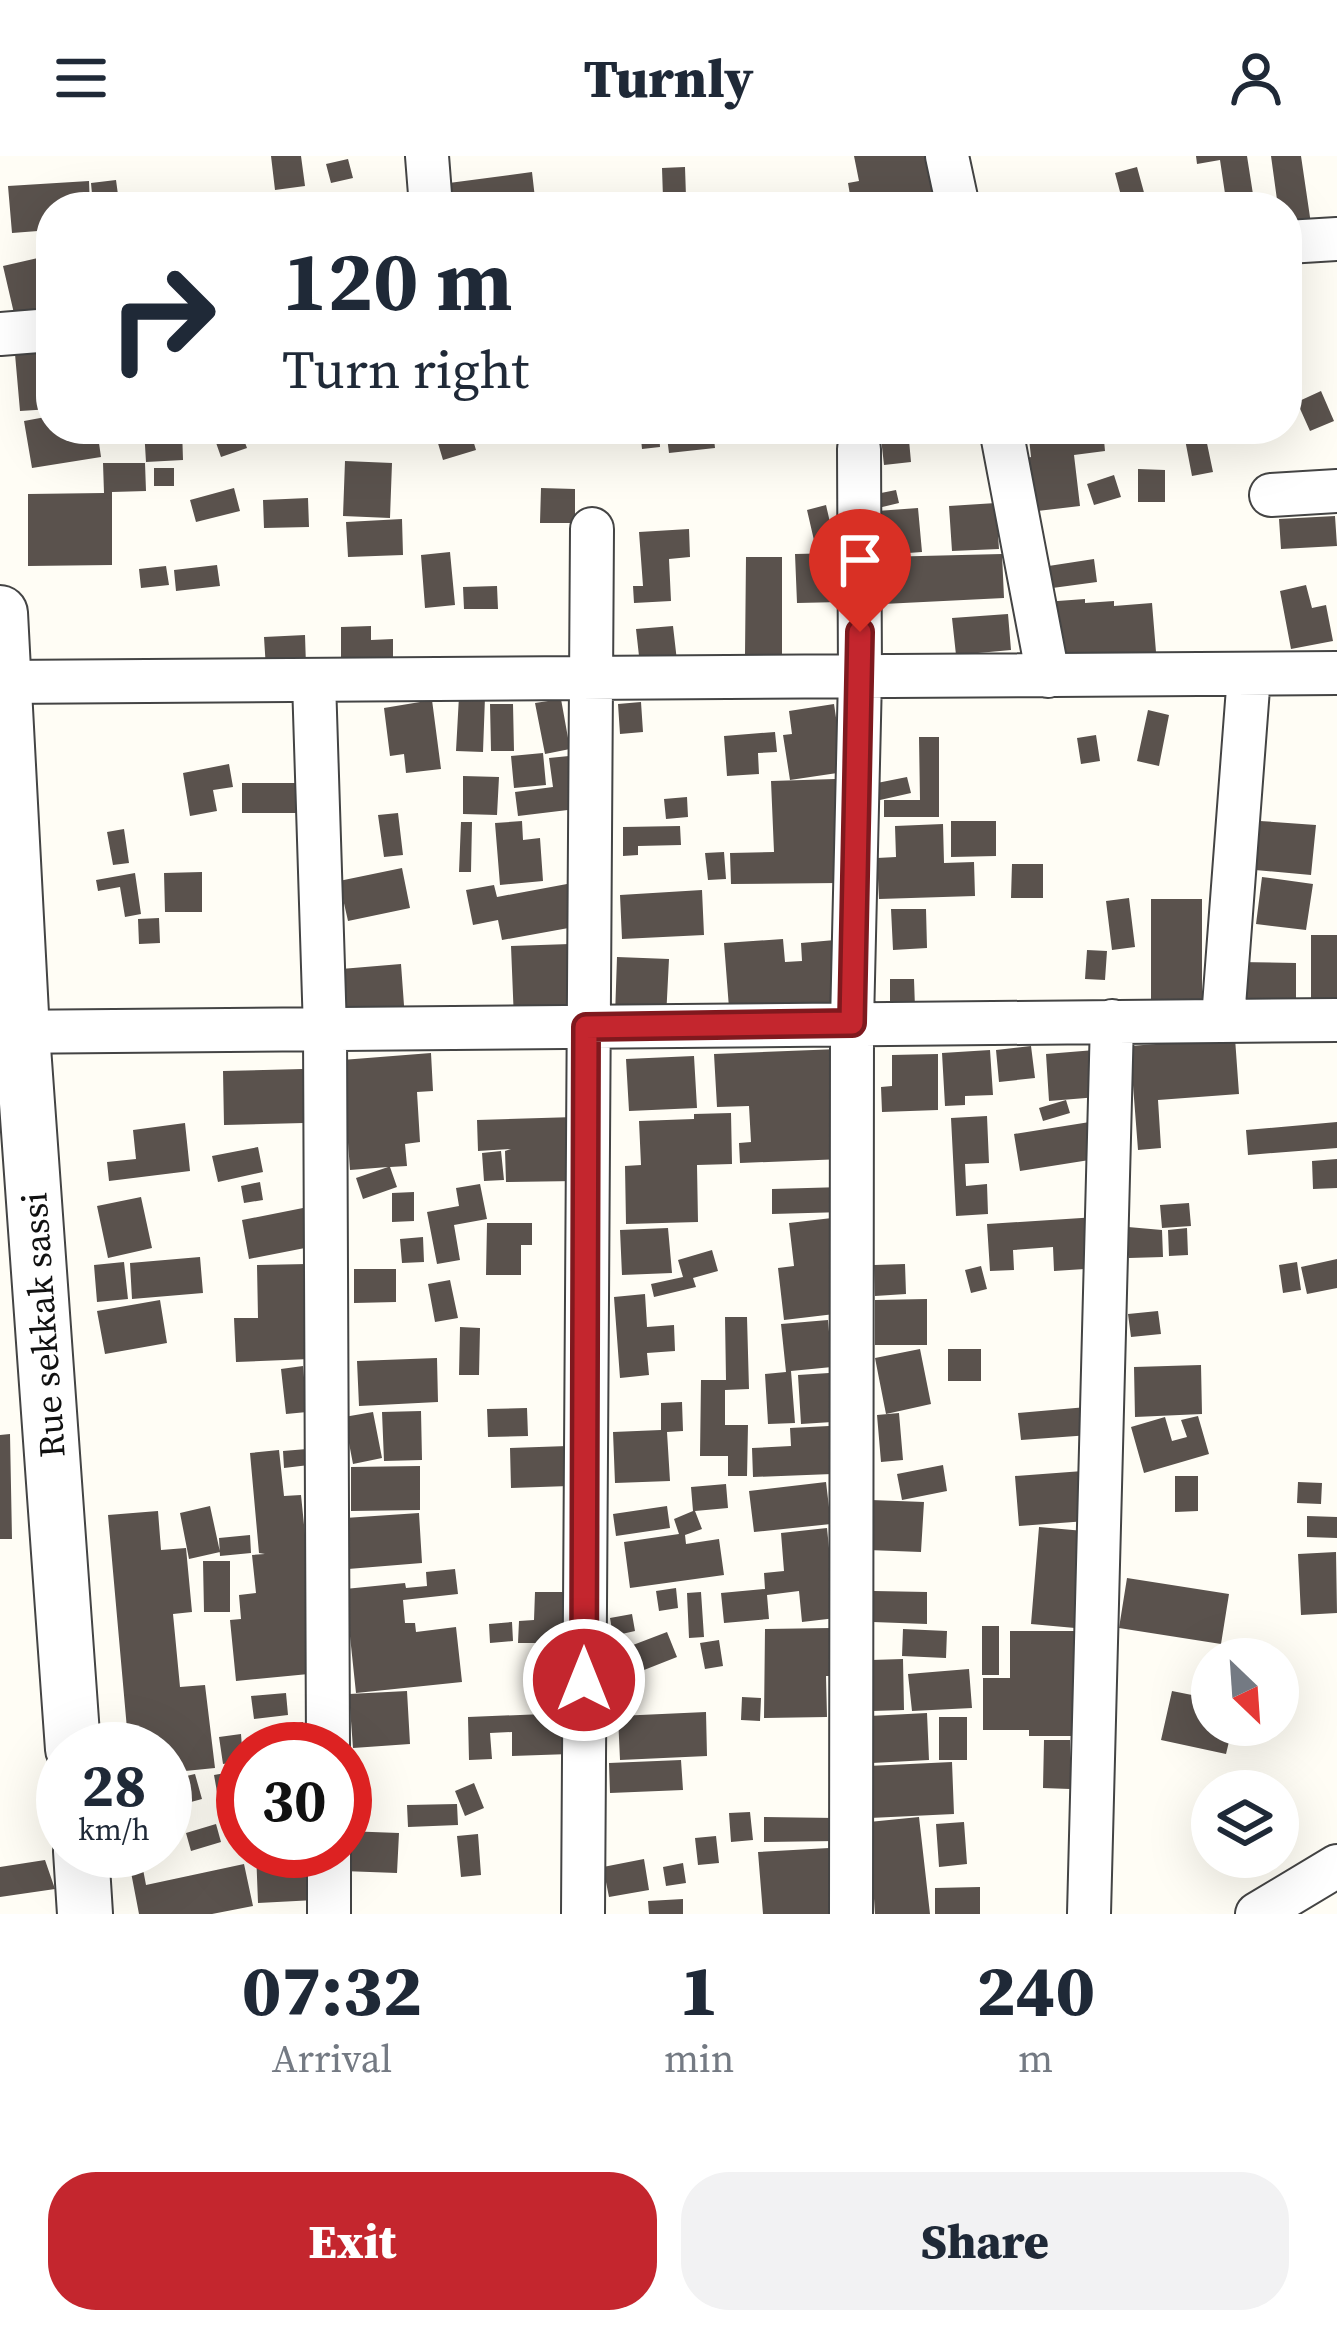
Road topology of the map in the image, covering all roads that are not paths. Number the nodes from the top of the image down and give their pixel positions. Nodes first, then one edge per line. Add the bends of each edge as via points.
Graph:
1 (427, 156) edge
2 (947, 156) edge
3 (430, 192) edge
4 (955, 192) edge
5 (1337, 239) edge
6 (1302, 241) edge
7 (36, 331) edge
8 (0, 334) edge
9 (1004, 444) edge
10 (859, 449) dead end
11 (1337, 491) edge
12 (1271, 495) dead end
13 (592, 529) dead end
14 (0, 614) edge
15 (1337, 673) edge
16 (1249, 675) junction
17 (1048, 676) junction
18 (860, 677) junction
19 (592, 678) junction
20 (314, 681) junction
21 (3, 683) edge
22 (1222, 1018) junction
23 (1337, 1020) edge
24 (1112, 1021) junction
25 (852, 1023) junction
26 (586, 1027) junction
27 (325, 1030) junction
28 (11, 1033) edge
29 (72, 1722) edge
30 (328, 1722) edge
31 (1337, 1866) edge
32 (83, 1878) edge
33 (329, 1878) edge
34 (85, 1914) edge
35 (329, 1914) edge
36 (584, 1914) edge
37 (851, 1914) edge
38 (1089, 1914) edge
39 (1257, 1914) edge

1 - 3 street
2 - 4 street
5 - 6 street
7 - 8 street
9 - 17 street
10 - 18 street
11 - 12 street
13 - 19 street
14 - 21 street, Rue sekkak sassi
15 - 16 street
16 - 17 street
16 - 22 street
17 - 18 street
18 - 19 street
18 - 25 street
19 - 20 street
19 - 26 street
20 - 21 street
20 - 27 street
21 - 28 street, Rue sekkak sassi
22 - 23 street
22 - 24 street
24 - 25 street
24 - 38 street
25 - 26 street
25 - 37 street
26 - 27 street
26 - 36 street
27 - 28 street
27 - 30 street
28 - 29 street, Rue sekkak sassi
31 - 39 street
32 - 34 street
33 - 35 street

